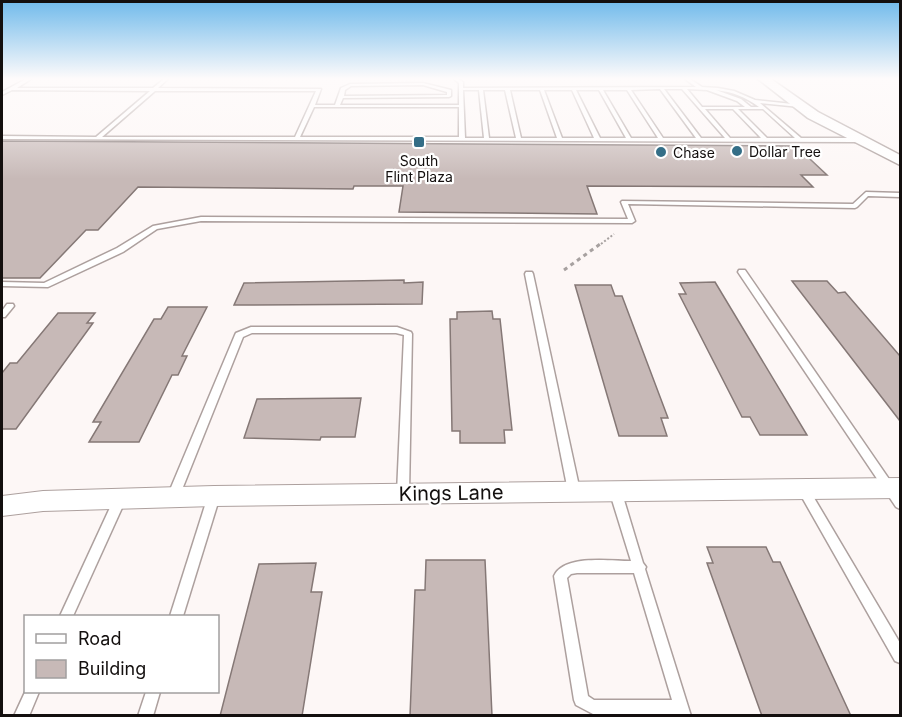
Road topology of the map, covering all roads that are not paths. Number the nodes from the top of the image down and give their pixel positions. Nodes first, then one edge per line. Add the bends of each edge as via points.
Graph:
1 (127, 112) edge
2 (308, 112) edge
3 (461, 112) edge
4 (484, 112) edge
5 (513, 112) edge
6 (550, 112) edge
7 (585, 112) edge
8 (614, 112) edge
9 (644, 112) edge
10 (679, 112) edge
11 (705, 112) edge
12 (738, 112) edge
13 (768, 112) edge
14 (811, 112) edge
15 (2, 138) edge
16 (96, 139) junction
17 (297, 139) junction
18 (462, 139) junction
19 (487, 139) junction
20 (519, 140) junction
21 (560, 140) junction
22 (598, 140) junction
23 (630, 140) junction
24 (662, 140) junction
25 (700, 140) junction
26 (729, 140) junction
27 (765, 140) junction
28 (800, 140) junction
29 (860, 140) junction
30 (900, 162) edge
31 (900, 195) edge
32 (742, 272) dead end
33 (529, 274) dead end
34 (2, 284) edge
35 (10, 306) dead end
36 (2, 315) edge
37 (802, 489) junction
38 (615, 490) junction
39 (574, 491) junction
40 (403, 493) junction
41 (896, 494) edge
42 (173, 496) junction
43 (214, 496) junction
44 (120, 499) junction
45 (2, 506) edge
46 (640, 567) junction
47 (66, 615) edge
48 (176, 615) edge
49 (900, 656) edge
50 (32, 693) edge
51 (153, 693) edge
52 (682, 711) edge
53 (21, 716) edge
54 (145, 716) edge

1 - 16 lane
2 - 17 lane
3 - 18 lane
4 - 19 lane
5 - 20 lane
6 - 21 lane
7 - 22 lane
8 - 23 lane
9 - 24 lane
10 - 25 lane
11 - 26 lane
12 - 27 lane
13 - 28 lane
14 - 29 street
15 - 16 lane
16 - 17 lane
17 - 18 lane
18 - 19 lane
19 - 20 lane
20 - 21 lane
21 - 22 lane
22 - 23 lane
23 - 24 lane
24 - 25 lane
25 - 26 lane
26 - 27 lane
27 - 28 lane
28 - 29 lane
29 - 30 street
31 - 34 lane via 866,194 855,206 624,202 632,221 201,219 155,226 120,250 45,285
32 - 41 lane
33 - 39 lane
35 - 36 lane
37 - 38 street, Kings Lane
37 - 41 street, Kings Lane
37 - 49 lane
38 - 39 street, Kings Lane
38 - 46 lane
39 - 40 street, Kings Lane
40 - 42 lane via 408,334 397,330 251,330 239,335
40 - 43 street, Kings Lane
42 - 43 street, Kings Lane
42 - 44 street, Kings Lane
43 - 48 lane
44 - 45 street, Kings Lane
44 - 47 lane
46 - 52 lane
46 - 52 lane via 577,567 560,576 581,700 593,707
50 - 53 lane
51 - 54 lane

